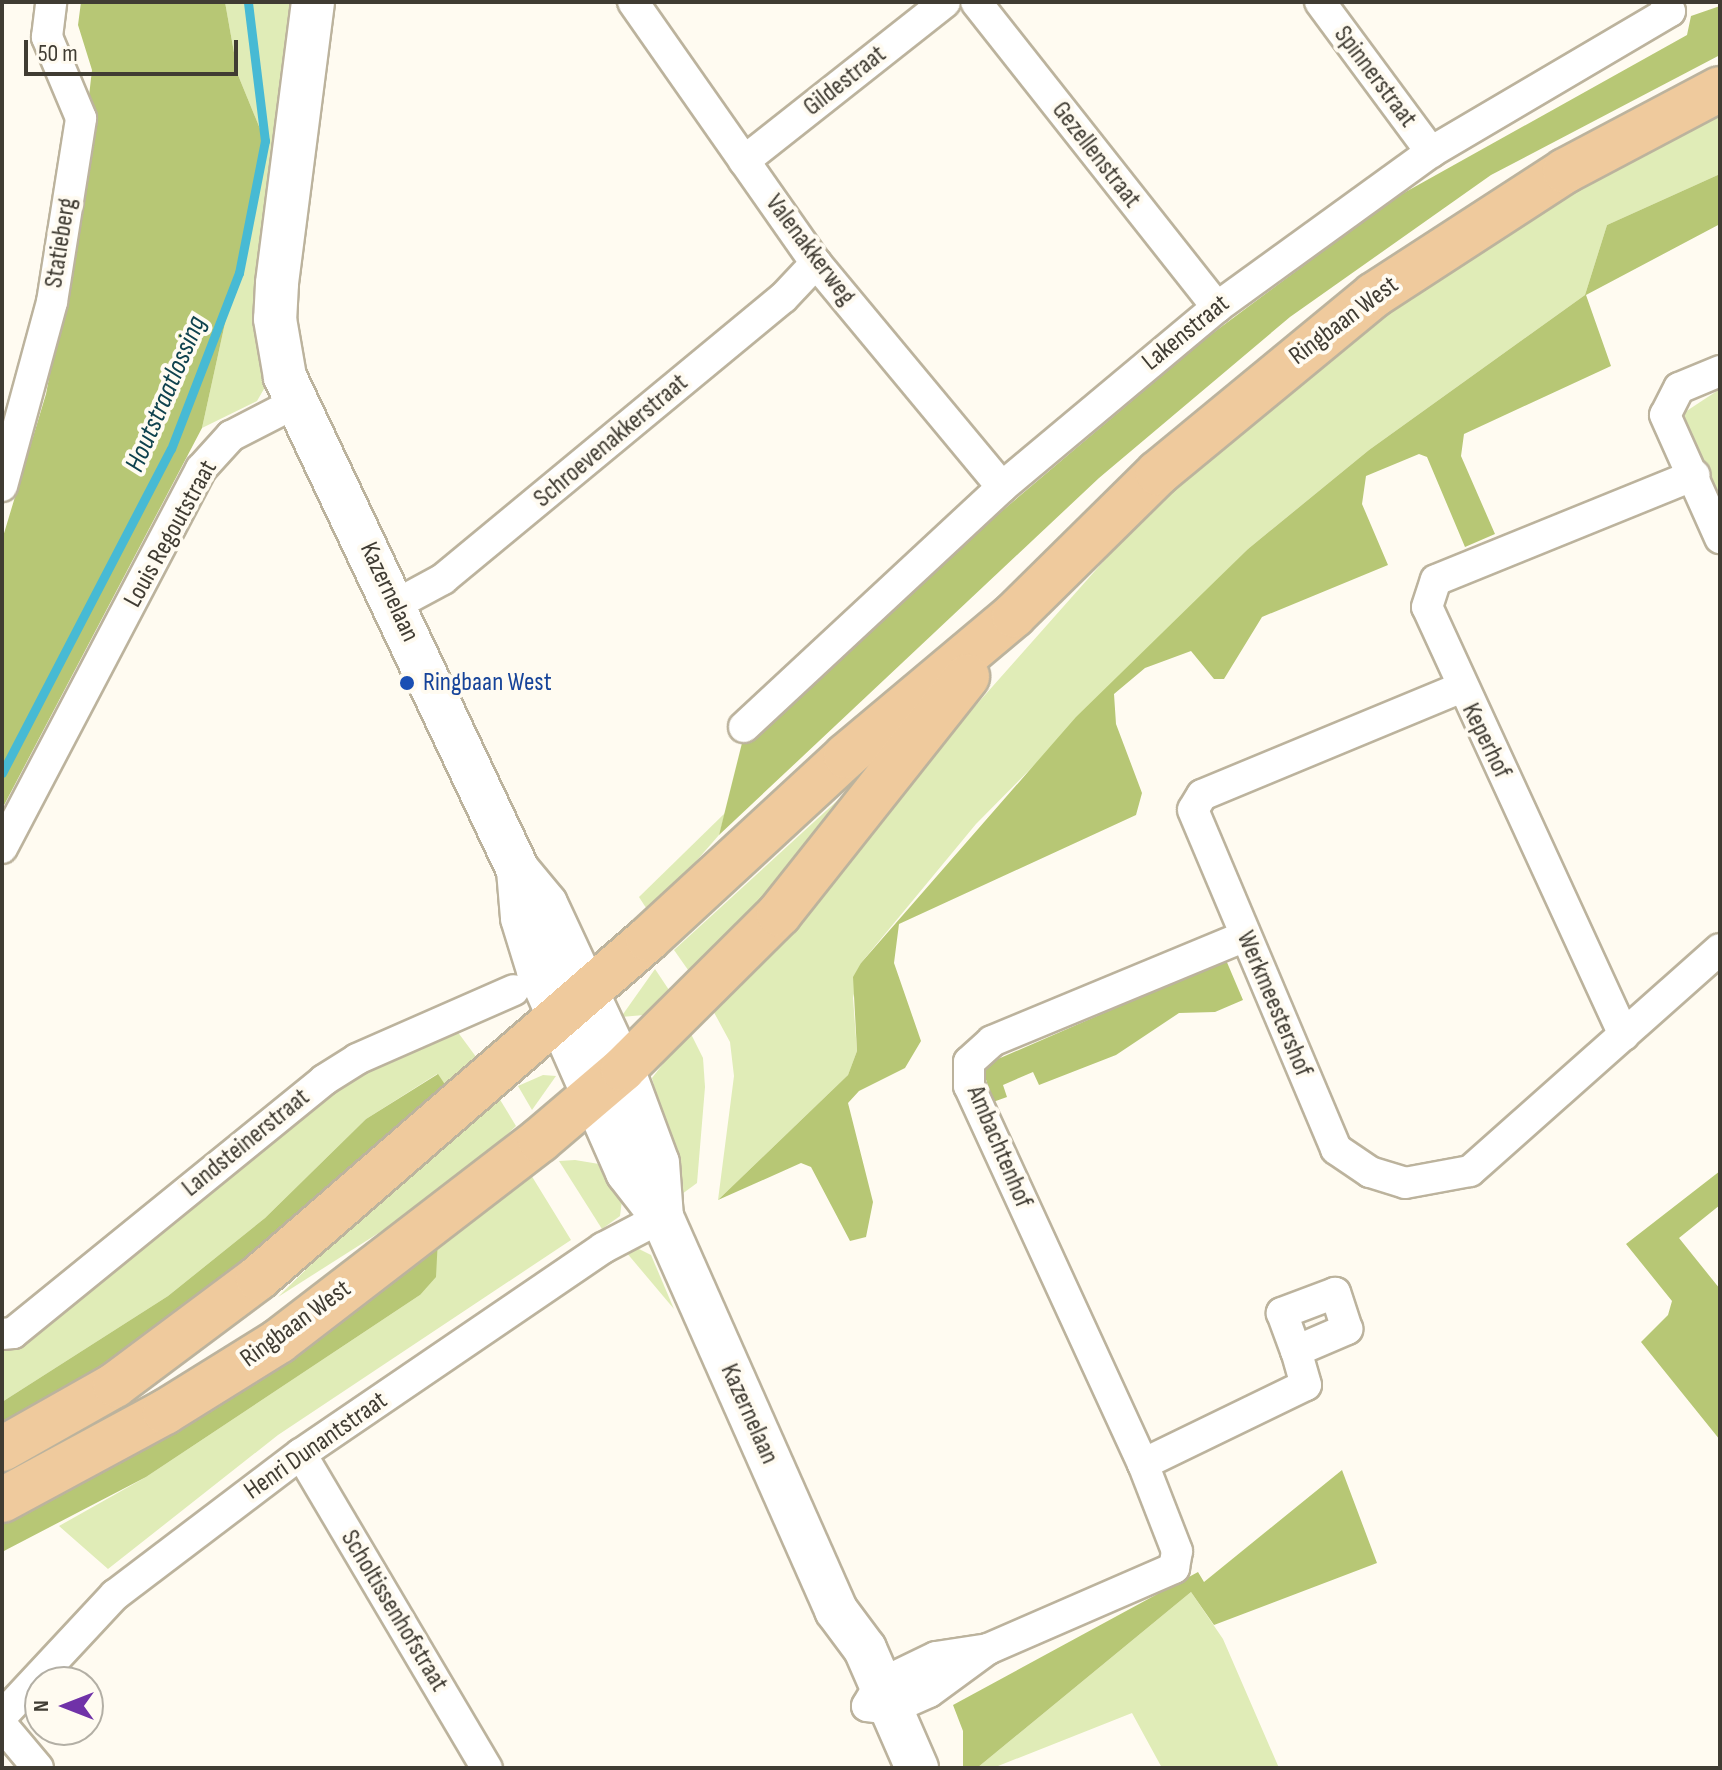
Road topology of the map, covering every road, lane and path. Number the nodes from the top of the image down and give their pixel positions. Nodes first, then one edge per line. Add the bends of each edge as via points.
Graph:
1 (51, 2) edge
2 (313, 2) edge
3 (633, 2) edge
4 (945, 2) edge
5 (976, 2) edge
6 (1320, 2) edge
7 (1666, 2) edge
8 (1720, 89) edge
9 (1431, 152) junction
10 (744, 161) junction
11 (816, 263) junction
12 (1217, 307) junction
13 (1720, 371) edge
14 (297, 402) junction
15 (1694, 475) junction
16 (2, 486) edge
17 (1002, 487) junction
18 (1720, 538) edge
19 (395, 605) junction
20 (1014, 615) junction
21 (1460, 688) junction
22 (744, 727) dead end
23 (2, 848) edge
24 (1245, 936) junction
25 (1720, 949) edge
26 (514, 990) dead end
27 (572, 1002) junction
28 (1624, 1035) junction
29 (608, 1082) junction
30 (662, 1217) junction
31 (2, 1334) edge
32 (1296, 1351) dead end
33 (2, 1449) edge
34 (301, 1454) junction
35 (1143, 1464) junction
36 (2, 1500) edge
37 (879, 1700) junction
38 (2, 1716) edge
39 (2, 1725) edge
40 (38, 1768) edge
41 (487, 1768) edge
42 (894, 1768) edge
43 (917, 1768) edge

1 - 16 street, Statieberg via 47,37 81,118 52,302
2 - 14 street via 275,319 285,377
3 - 10 street, Valenakkerweg
4 - 10 street, Gildestraat
5 - 12 street, Gezellenstraat
6 - 9 street, Spinnerstraat
7 - 9 street, Lakenstraat via 1670,11
8 - 20 main road, Ringbaan West via 1565,171 1374,295 1158,473
9 - 12 street, Lakenstraat
10 - 11 street, Valenakkerweg
11 - 17 street, Valenakkerweg
11 - 19 street, Schroevenakkerstraat via 783,298 443,579
12 - 17 street, Lakenstraat
13 - 15 street via 1679,388 1665,415
14 - 19 street, Kazernelaan
14 - 23 street, Louis Regoutstraat via 231,436 201,469
15 - 18 street
15 - 21 street, Keperhof via 1436,580 1427,607
17 - 22 street, Lakenstraat
19 - 27 street, Kazernelaan via 518,870 546,904
20 - 27 main road, Ringbaan West
20 - 29 main road, Ringbaan West via 867,810 779,914
21 - 24 street, Werkmeestershof via 1202,795 1193,810
21 - 28 street, Keperhof
24 - 28 street, Werkmeestershof via 1336,1149 1370,1172 1405,1183 1470,1171
24 - 35 street, Ambachtenhof via 992,1041 969,1062 969,1086
25 - 28 street
26 - 31 street, Landsteinerstraat via 357,1059 324,1080 13,1333
27 - 29 street, Kazernelaan
27 - 33 main road, Ringbaan West via 258,1278 115,1385
29 - 30 street, Kazernelaan via 658,1163
29 - 36 main road, Ringbaan West via 279,1341 165,1412
30 - 34 street, Henri Dunantstraat via 603,1248
30 - 37 street, Kazernelaan via 836,1610 846,1661
32 - 35 street via 1306,1385
34 - 38 street, Henri Dunantstraat via 115,1595
34 - 41 street, Scholtissenhofstraat
35 - 37 street, Ambachtenhof via 1177,1551 1174,1568 988,1649 948,1682
37 - 42 street, Kazernelaan
37 - 43 street, Kazernelaan
39 - 40 street

